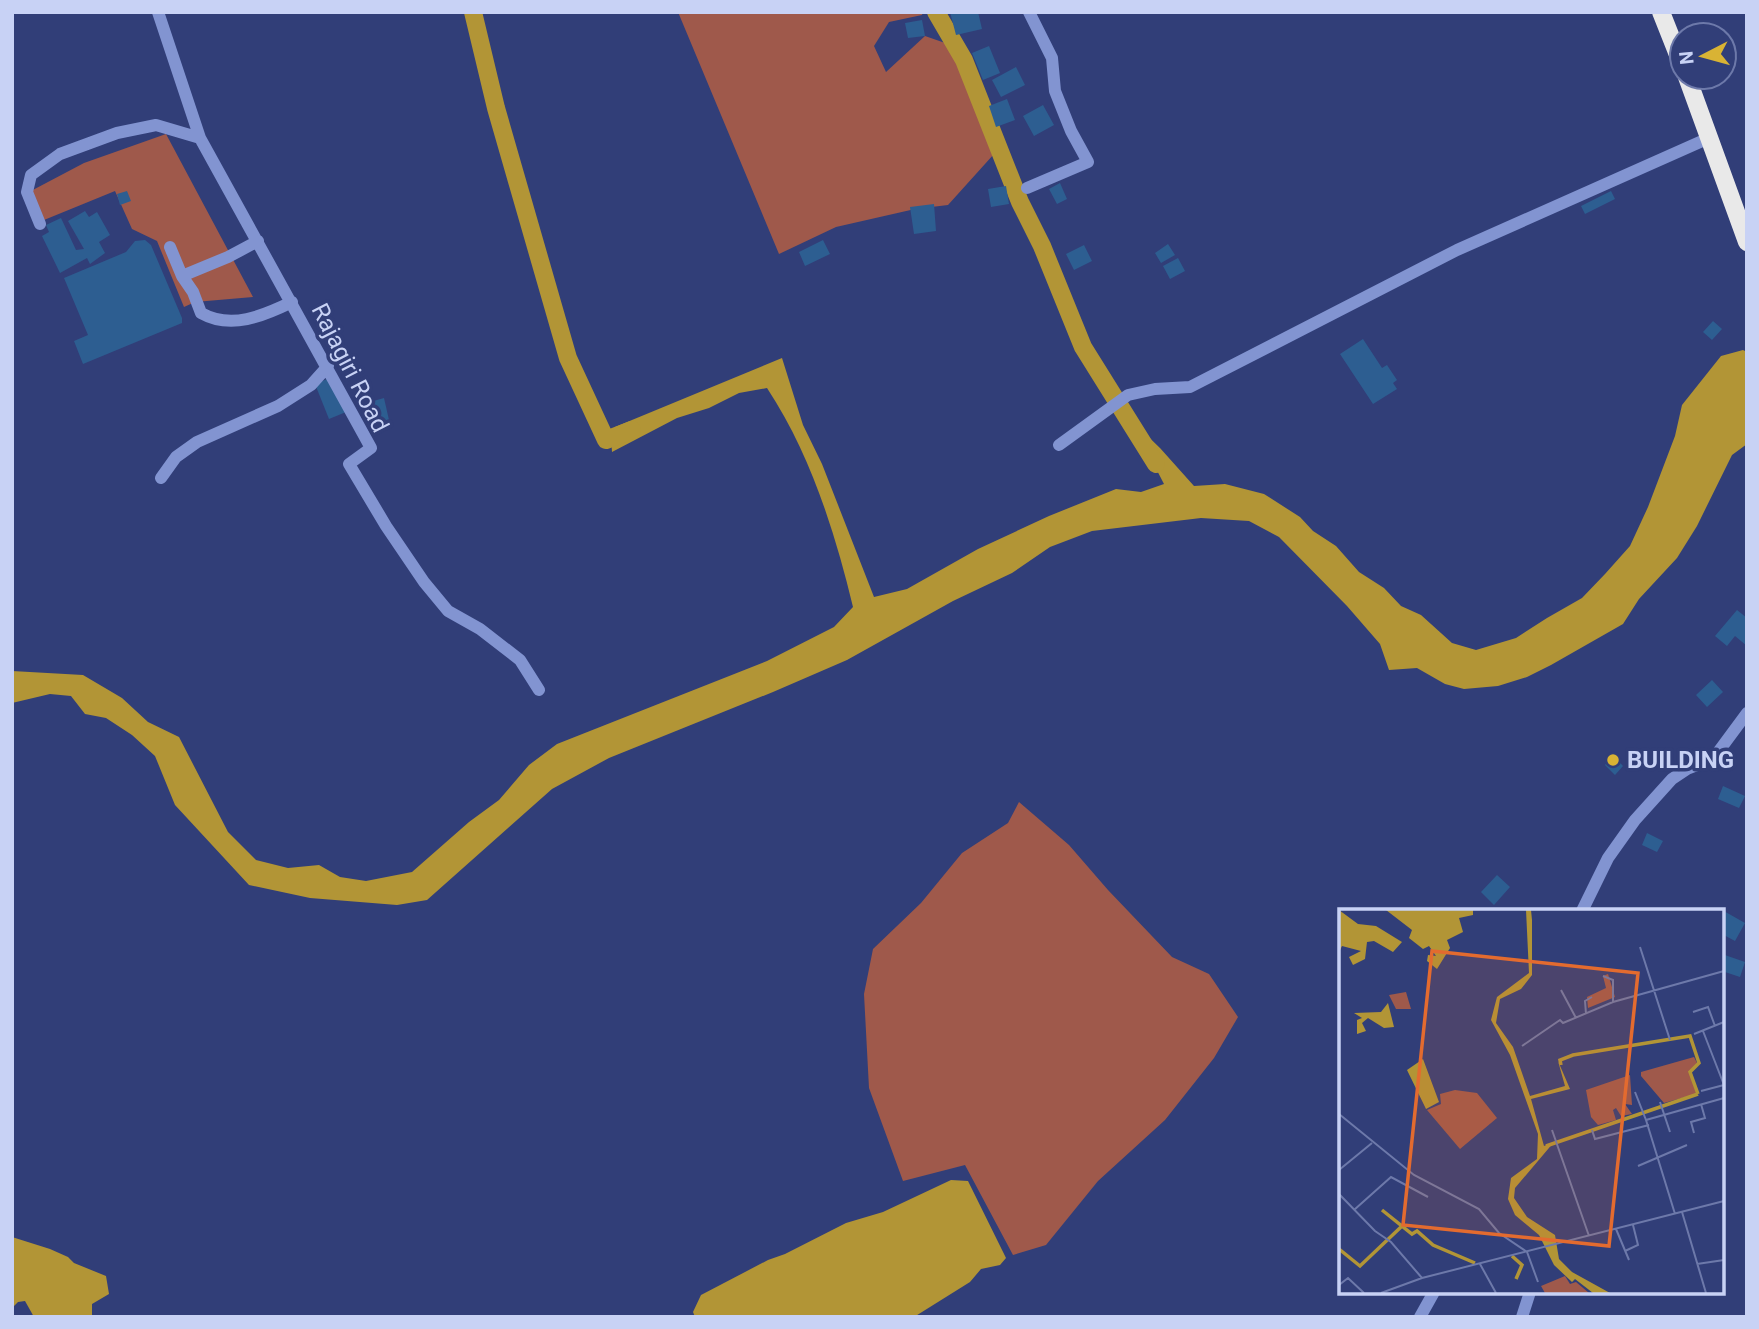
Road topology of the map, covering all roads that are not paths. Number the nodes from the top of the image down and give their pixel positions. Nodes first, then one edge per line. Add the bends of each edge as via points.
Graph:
1 (158, 12) edge
2 (1029, 12) edge
3 (1661, 12) edge
4 (1668, 30) edge
5 (1692, 91) edge
6 (200, 138) junction
7 (1709, 138) junction
8 (1027, 188) dead end
9 (40, 224) dead end
10 (258, 241) junction
11 (1747, 242) edge
12 (170, 247) dead end
13 (182, 276) junction
14 (292, 302) junction
15 (328, 366) junction
16 (1059, 445) dead end
17 (161, 478) dead end
18 (539, 690) dead end
19 (1747, 713) edge
20 (1583, 909) edge
21 (1433, 1294) edge
22 (1529, 1294) edge
23 (1420, 1317) edge
24 (1522, 1317) edge

1 - 6 street, Rajagiri Road
2 - 8 street via 1052,58 1055,91 1070,131 1088,162
3 - 4 main road
5 - 7 main road
6 - 9 street via 156,125 60,154 31,174 27,192
6 - 10 street, Rajagiri Road
7 - 11 main road
7 - 16 street via 1457,250 1190,387 1128,396
10 - 13 street
10 - 14 street, Rajagiri Road
12 - 13 street
13 - 14 street via 201,313 210,318 233,322 275,312
14 - 15 street, Rajagiri Road
15 - 17 street via 311,385 278,406 197,442 176,457
15 - 18 street, Rajagiri Road via 371,447 349,464 386,526 448,611 520,660
19 - 20 street via 1713,759 1672,779 1635,820 1608,858
21 - 23 street
22 - 24 street

